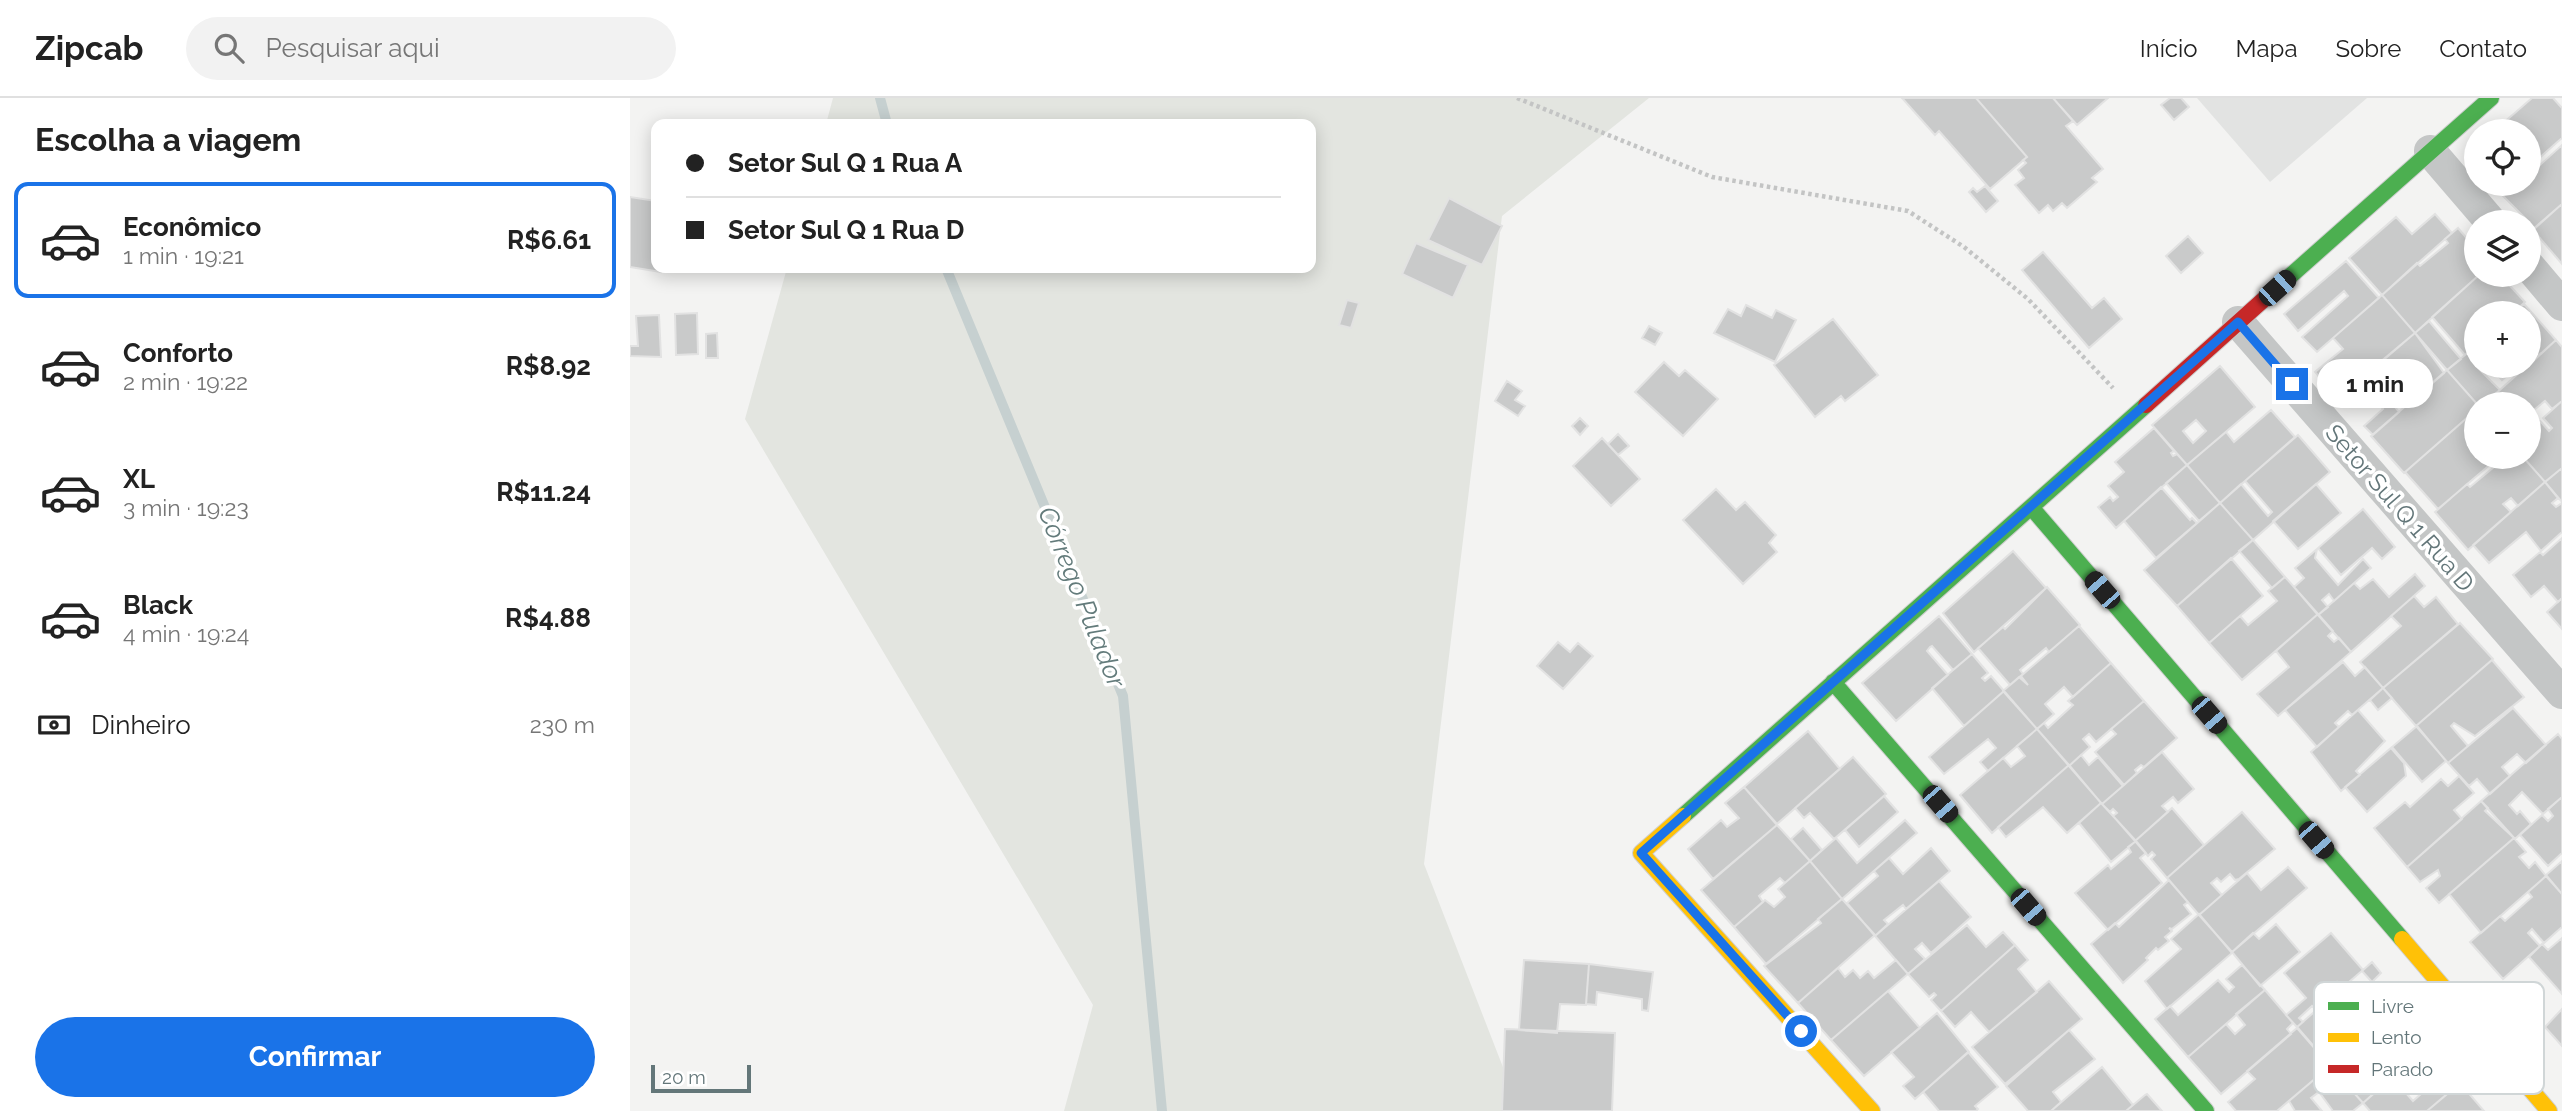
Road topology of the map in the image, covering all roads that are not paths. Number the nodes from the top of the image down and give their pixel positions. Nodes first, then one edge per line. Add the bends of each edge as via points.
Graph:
1 (2491, 98) edge
2 (2431, 151) junction
3 (2481, 210) edge
4 (2541, 280) edge
5 (2562, 304) edge
6 (2238, 322) junction
7 (2031, 507) junction
8 (1833, 682) junction
9 (2562, 693) edge
10 (2438, 982) edge
11 (2534, 1094) edge
12 (1871, 1111) edge
13 (2206, 1111) edge
14 (2549, 1111) edge

1 - 2 street
2 - 3 street
2 - 6 street
4 - 5 street
6 - 7 street
6 - 9 street, Setor Sul Q 1 Rua D
7 - 8 street
7 - 10 street
8 - 12 street via 1641,853
8 - 13 street
11 - 14 street

